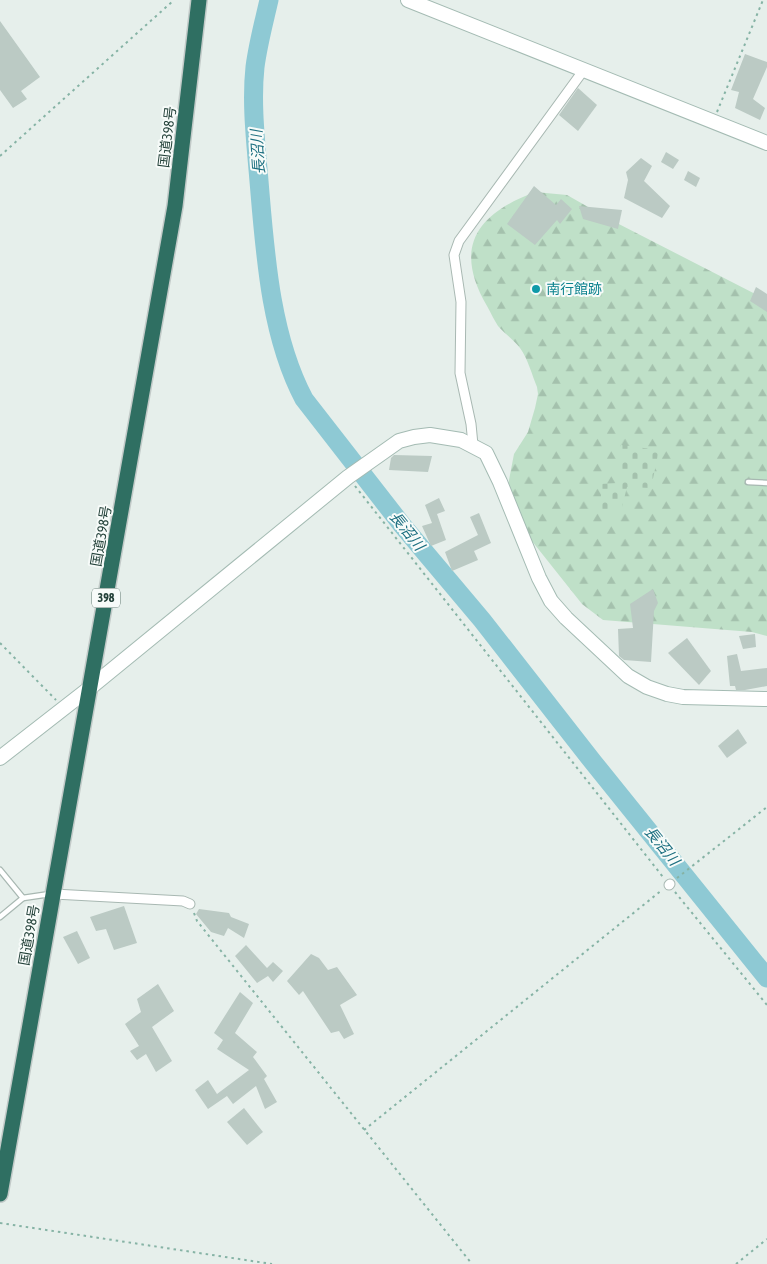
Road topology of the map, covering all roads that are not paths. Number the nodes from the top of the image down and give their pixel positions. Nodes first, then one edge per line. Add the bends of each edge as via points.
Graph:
1 (199, 0) edge
2 (408, 0) edge
3 (583, 71) junction
4 (767, 143) edge
5 (473, 445) junction
6 (748, 482) dead end
7 (767, 483) edge
8 (91, 687) junction
9 (767, 699) edge
10 (0, 758) edge
11 (0, 870) edge
12 (54, 894) junction
13 (23, 898) junction
14 (190, 904) road end
15 (0, 917) edge
16 (0, 1194) edge

1 - 8 highway, 国道398号 / 398 via 175,206
2 - 3 street
3 - 4 street
3 - 5 street via 459,241 454,255 461,302 460,373
5 - 8 street via 446,436 430,435 414,436 399,442 348,477
5 - 9 street via 486,453 493,466 551,601 628,676 647,687 682,697
6 - 7 lane
8 - 10 street
8 - 12 highway, 国道398号 / 398
11 - 13 lane
12 - 13 lane
12 - 14 street
12 - 16 highway, 国道398号 / 398
13 - 15 lane

